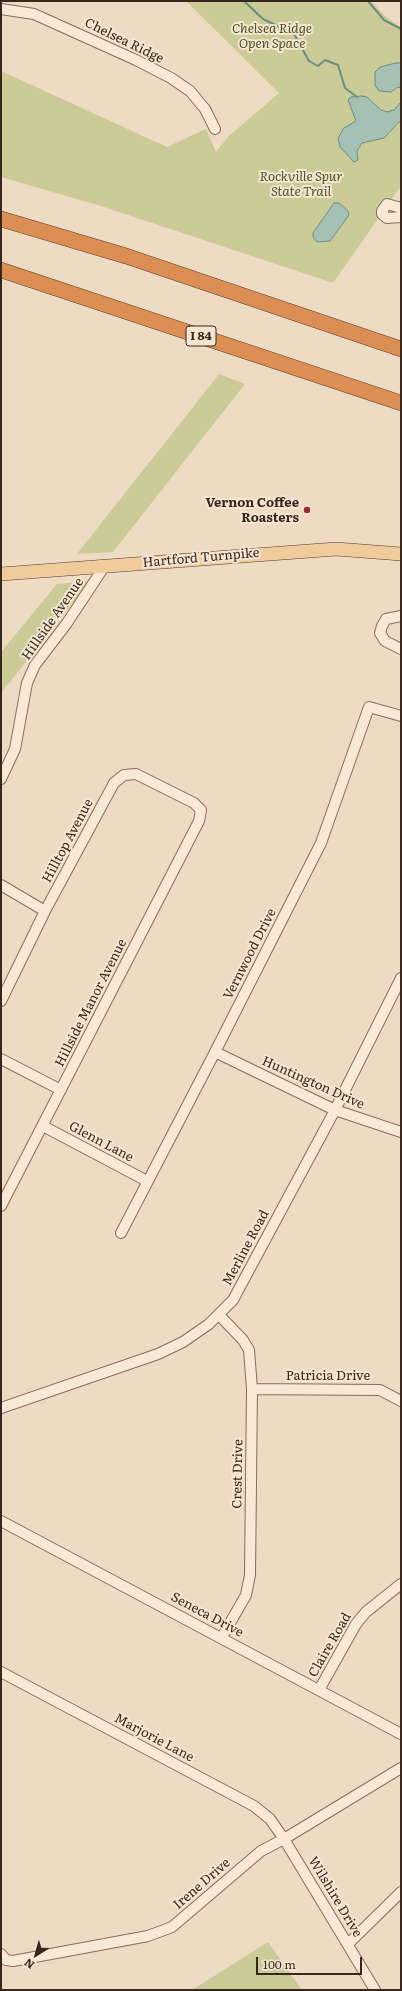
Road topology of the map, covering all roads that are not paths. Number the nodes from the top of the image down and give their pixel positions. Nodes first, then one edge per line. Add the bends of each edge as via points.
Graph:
1 (1, 9) edge
2 (215, 129) dead end
3 (401, 208) edge
4 (401, 217) edge
5 (1, 219) edge
6 (1, 270) edge
7 (401, 349) edge
8 (401, 403) edge
9 (401, 554) edge
10 (104, 567) junction
11 (1, 574) edge
12 (401, 616) edge
13 (401, 649) edge
14 (401, 716) edge
15 (1, 779) edge
16 (201, 810) joint
17 (1, 885) edge
18 (45, 911) junction
19 (401, 978) edge
20 (1, 1001) edge
21 (215, 1052) junction
22 (1, 1059) edge
23 (61, 1090) junction
24 (335, 1110) junction
25 (43, 1126) junction
26 (401, 1132) edge
27 (147, 1181) junction
28 (1, 1206) edge
29 (120, 1233) dead end
30 (219, 1315) junction
31 (252, 1388) junction
32 (401, 1401) edge
33 (1, 1408) edge
34 (1, 1521) edge
35 (401, 1584) edge
36 (222, 1638) junction
37 (1, 1672) edge
38 (319, 1690) junction
39 (401, 1734) edge
40 (401, 1768) edge
41 (284, 1839) junction
42 (401, 1892) edge
43 (348, 1944) junction
44 (1, 1954) edge
45 (375, 1990) edge

1 - 2 street, Chelsea Ridge via 34,14 171,78 190,91 205,110
3 - 4 street via 387,204 382,211 387,218
5 - 7 highway via 133,259
6 - 8 highway, I 84
9 - 10 main road, Hartford Turnpike via 336,549
10 - 11 main road, Hartford Turnpike
10 - 15 street, Hillside Avenue via 35,665 27,683 15,749
12 - 13 street via 386,619 380,633 385,641
14 - 21 street, Vernwood Drive via 369,707 321,842
16 - 18 street, Hilltop Avenue via 194,803 136,774 124,775 114,783
16 - 23 street, Hillside Manor Avenue via 199,822
17 - 18 street
18 - 20 street, Hilltop Avenue
19 - 24 street, Merline Road
21 - 24 street, Huntington Drive
21 - 27 street, Vernwood Drive
22 - 23 street
23 - 25 street, Hillside Manor Avenue
24 - 26 street, Huntington Drive
24 - 30 street, Merline Road via 233,1300
25 - 27 street, Glenn Lane
25 - 28 street, Hillside Manor Avenue
27 - 29 street, Vernwood Drive
30 - 31 street, Crest Drive via 249,1350
30 - 33 street, Merline Road via 183,1342 158,1354
31 - 32 street, Patricia Drive via 380,1390
31 - 36 street, Crest Drive via 250,1575 246,1595
34 - 36 street, Seneca Drive
35 - 38 street, Claire Road via 366,1612 356,1624
36 - 38 street, Seneca Drive
37 - 41 street, Marjorie Lane via 254,1806 270,1819
38 - 39 street, Seneca Drive
40 - 41 street, Irene Drive
41 - 43 street, Wilshire Drive
41 - 44 street, Irene Drive via 261,1851 172,1927 148,1936 13,1961 6,1960
42 - 43 street
43 - 45 street, Wilshire Drive

